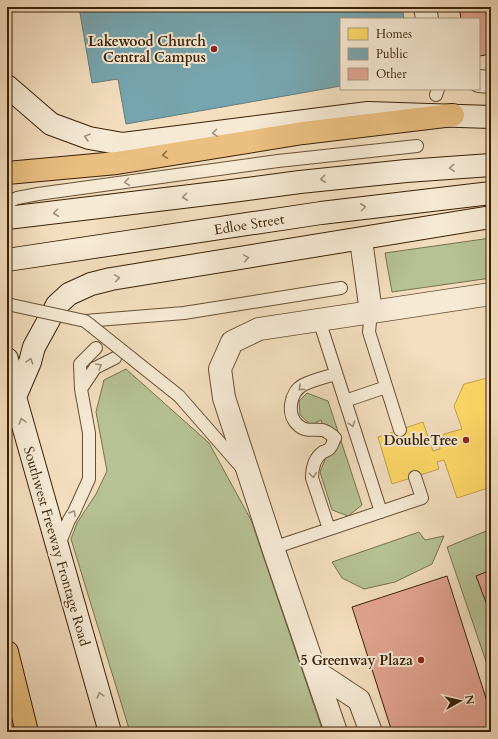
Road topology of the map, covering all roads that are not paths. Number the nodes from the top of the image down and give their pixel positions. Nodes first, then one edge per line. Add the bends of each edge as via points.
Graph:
1 (425, 7) edge
2 (427, 18) edge
3 (480, 81) edge
4 (491, 82) edge
5 (7, 86) edge
6 (453, 114) junction
7 (491, 117) edge
8 (417, 146) dead end
9 (491, 165) edge
10 (7, 173) edge
11 (491, 193) edge
12 (7, 203) edge
13 (7, 218) edge
14 (491, 218) edge
15 (361, 240) junction
16 (7, 260) edge
17 (341, 288) dead end
18 (491, 294) edge
19 (7, 304) edge
20 (371, 312) junction
21 (319, 320) junction
22 (85, 321) junction
23 (96, 348) dead end
24 (115, 358) dead end
25 (7, 359) edge
26 (336, 374) junction
27 (386, 387) junction
28 (81, 389) junction
29 (15, 397) junction
30 (345, 401) junction
31 (400, 430) dead end
32 (250, 477) junction
33 (415, 477) dead end
34 (381, 512) junction
35 (330, 529) junction
36 (58, 548) junction
37 (273, 548) junction
38 (7, 652) edge
39 (315, 671) junction
40 (27, 732) edge
41 (110, 732) edge
42 (336, 732) edge
43 (370, 732) edge

1 - 2 main road
3 - 4 main road
6 -> 5 main road via 368,113 123,144 89,138 52,124
6 - 7 main road
6 -> 10 highway via 303,133 118,163
8 -> 12 lane via 38,194 17,198
9 -> 13 main road via 307,181
16 -> 11 main road, Edloe Street via 321,213
14 - 15 main road
15 - 20 main road
29 -> 15 main road via 34,347 57,305 69,294 90,284
17 - 22 lane via 184,312
18 - 20 main road
19 - 22 lane, bridge
20 - 21 main road
20 - 27 lane via 369,332
21 - 26 lane
21 - 32 main road via 259,329 232,342 220,370 224,398
22 - 32 lane, bridge via 179,396
23 - 28 lane via 80,364
28 -> 24 lane via 95,368
25 - 29 main road, Southwest Freeway Frontage Road
26 - 30 lane
26 -> 35 lane via 304,384 292,398 290,407 291,416 298,426 312,431 322,430 335,438 329,449 318,457 312,470 312,478
27 - 30 lane
27 - 31 lane
36 -> 28 lane via 89,479 89,433
36 -> 29 main road, Southwest Freeway Frontage Road
30 -> 34 lane
32 - 37 main road
33 - 34 lane via 422,498
34 - 35 lane
35 - 37 lane
41 -> 36 main road, Southwest Freeway Frontage Road
37 - 39 main road
38 - 40 highway
39 - 42 main road
39 - 43 main road via 359,700

